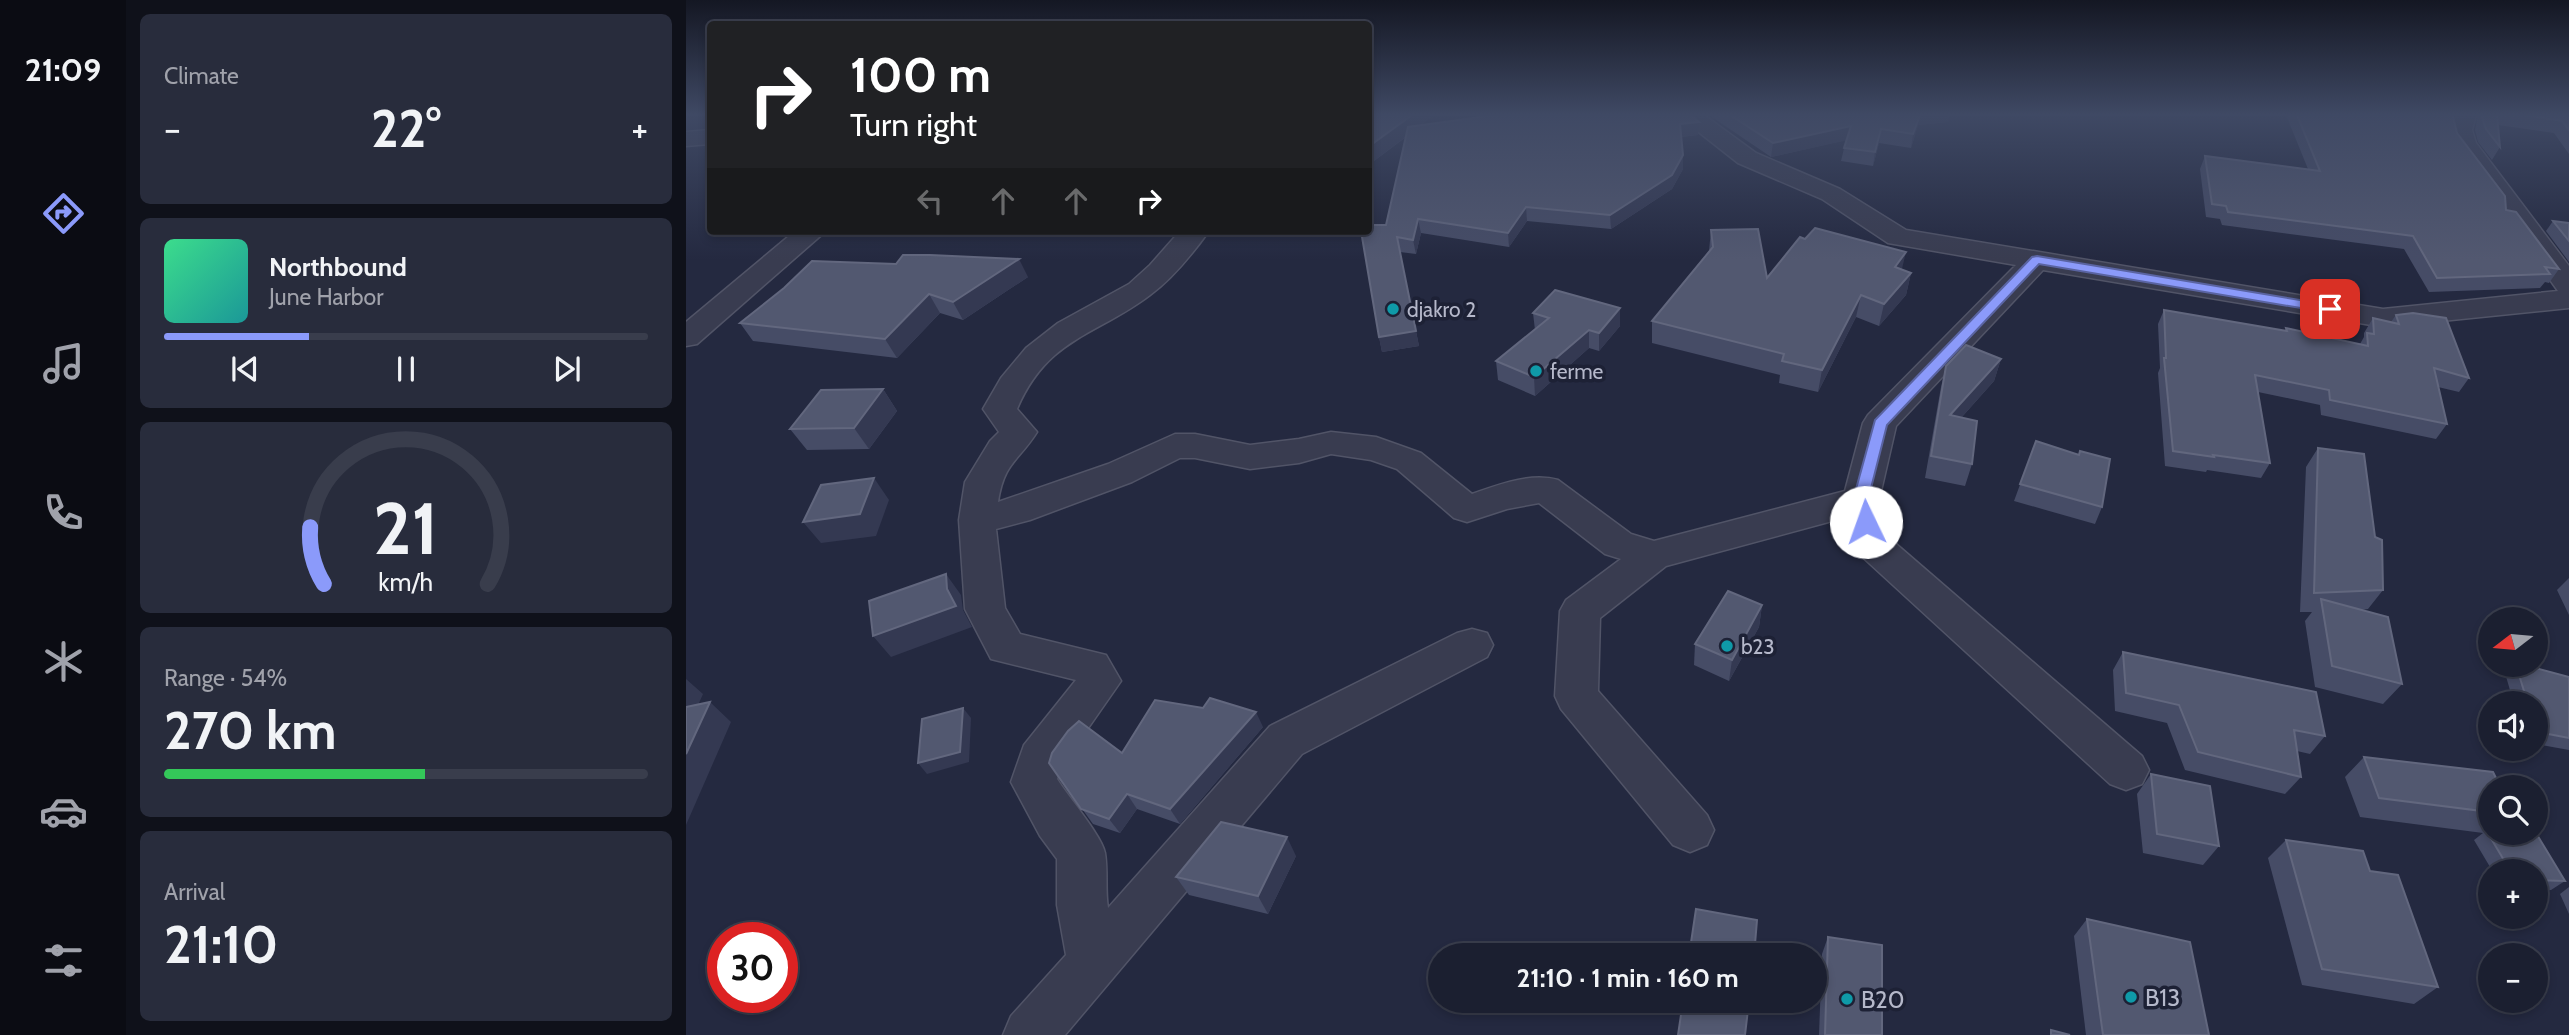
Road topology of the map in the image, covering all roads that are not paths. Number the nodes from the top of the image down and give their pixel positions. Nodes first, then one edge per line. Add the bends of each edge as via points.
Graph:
1 (1759, 163) edge
2 (2478, 163) edge
3 (807, 235) edge
4 (1191, 235) edge
5 (2037, 260) junction
6 (2569, 286) edge
7 (2569, 299) edge
8 (686, 337) edge
9 (1861, 500) junction
10 (977, 520) junction
11 (1654, 555) junction
12 (1472, 645) dead end
13 (2126, 770) dead end
14 (1690, 830) dead end
15 (1093, 962) junction
16 (1030, 1035) edge

1 - 5 street via 1831,194 1899,237
2 - 6 street
3 - 8 street
4 - 10 street via 1148,283 1069,329 1009,388 999,409 1020,432 1002,449 983,482
5 - 7 street via 2383,318
5 - 9 street via 1880,423
9 - 11 street
9 - 13 street via 1871,543
10 - 11 street via 1017,511 1120,473 1175,446 1251,457 1331,443 1376,449 1409,461 1468,509 1502,496 1545,489 1618,544
10 - 15 street via 985,609 1006,647 1091,667 1100,681 1040,759 1034,782 1081,852 1082,905
11 - 14 street via 1580,611 1576,696
12 - 15 street via 1286,740
15 - 16 street

